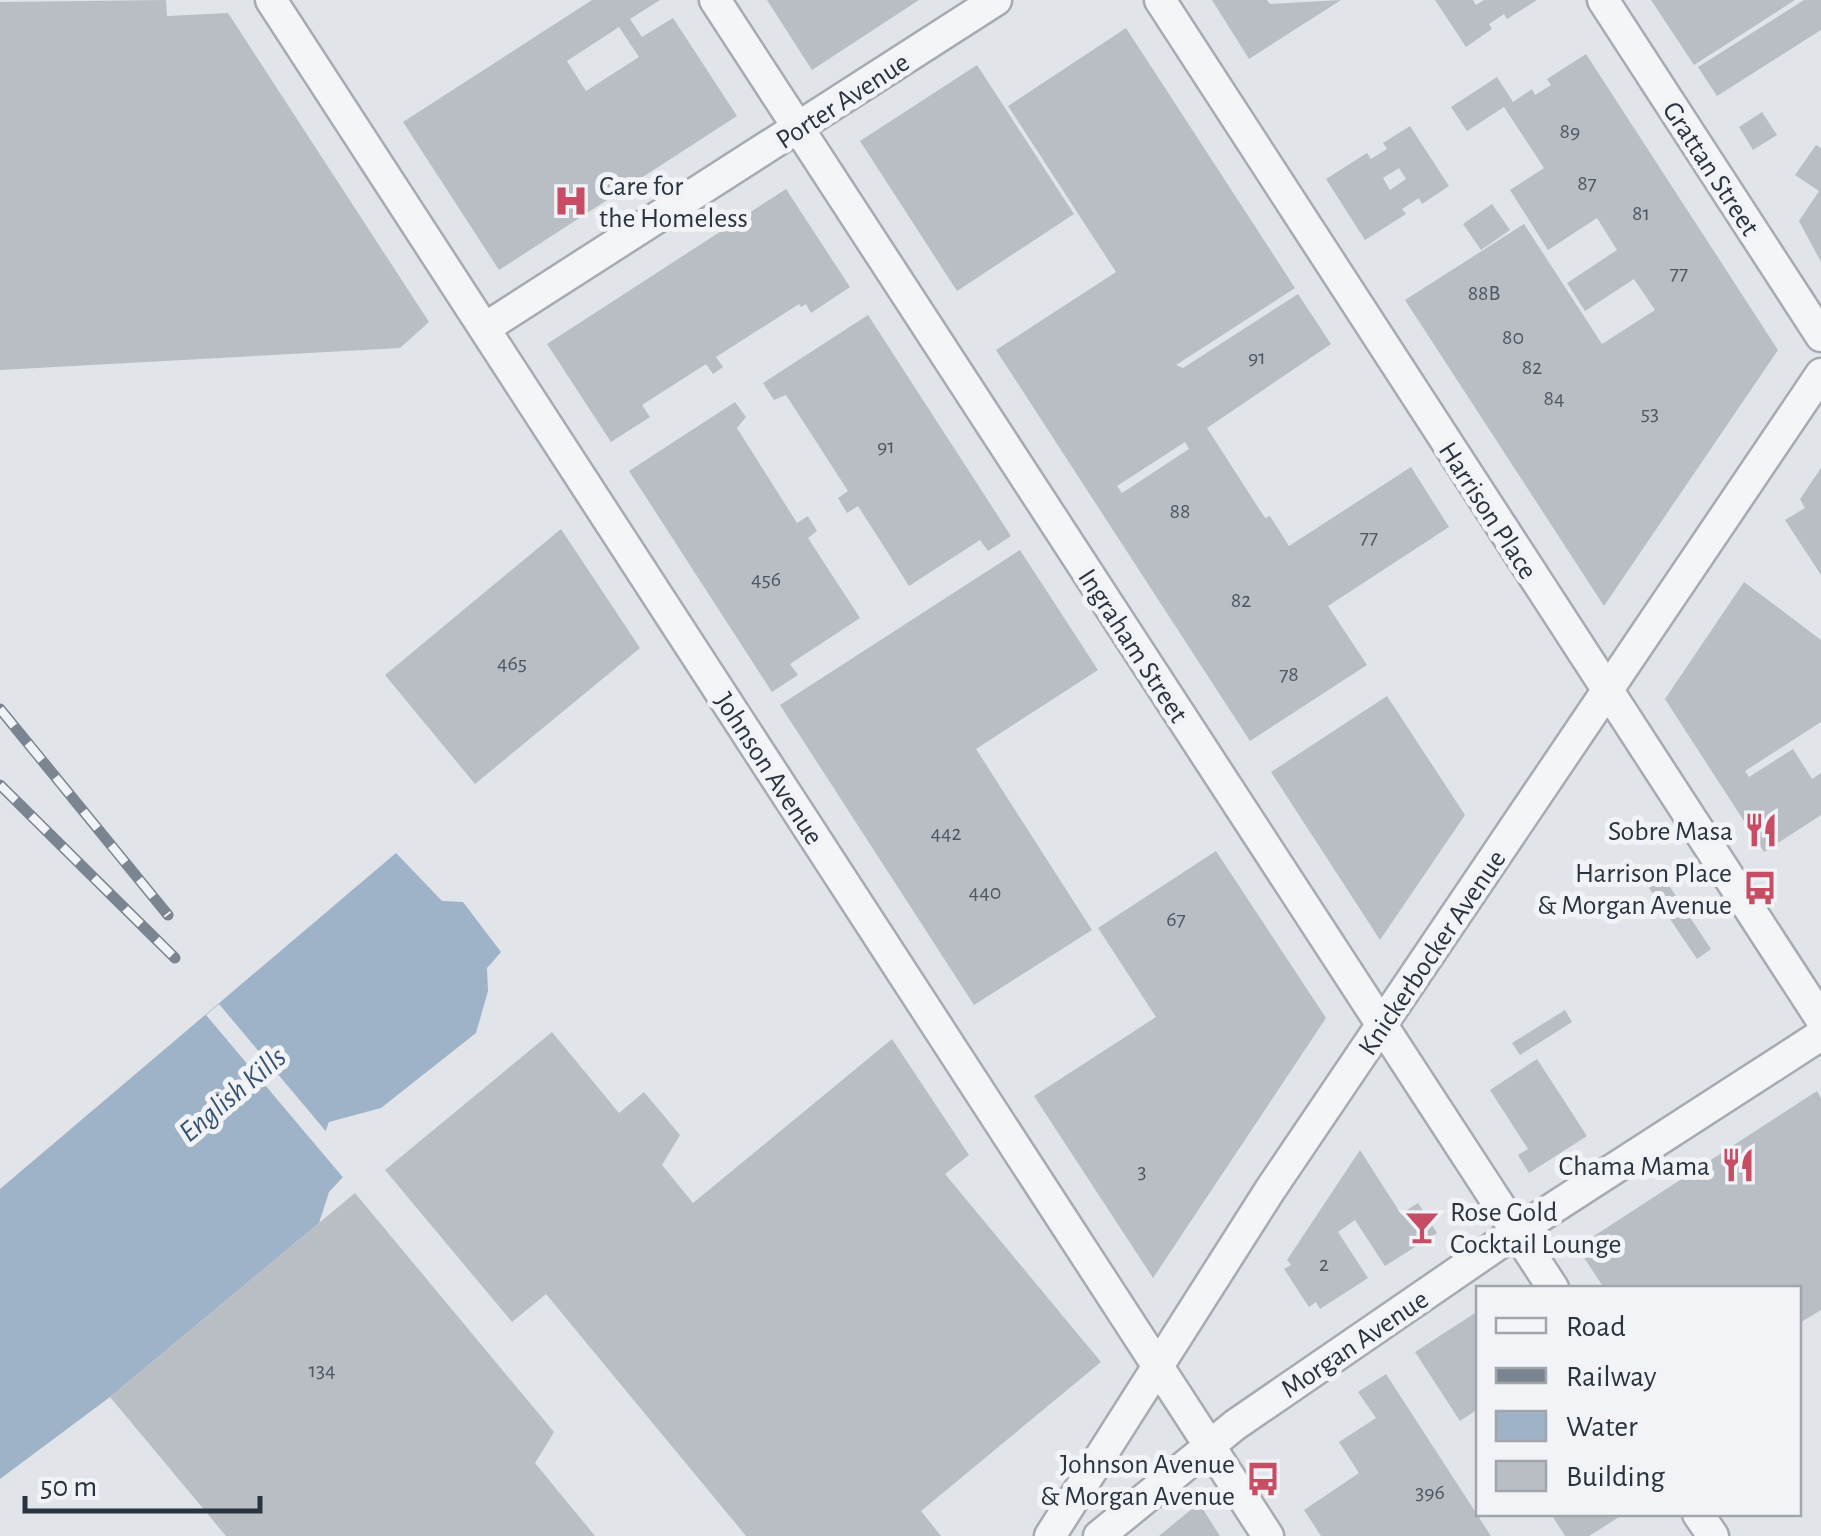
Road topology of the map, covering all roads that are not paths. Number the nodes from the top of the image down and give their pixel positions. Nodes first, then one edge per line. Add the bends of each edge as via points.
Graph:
1 (271, 0) edge
2 (715, 0) edge
3 (996, 0) edge
4 (1160, 0) edge
5 (1603, 0) edge
6 (799, 128) junction
7 (485, 328) junction
8 (1821, 336) edge
9 (1821, 374) edge
10 (1608, 690) junction
11 (1821, 1020) edge
12 (1381, 1026) junction
13 (1821, 1035) edge
14 (1516, 1232) junction
15 (1552, 1286) edge
16 (1157, 1364) junction
17 (1210, 1446) junction
18 (1050, 1536) edge
19 (1100, 1536) edge
20 (1268, 1536) edge

1 - 7 street, Johnson Avenue
2 - 6 street, Ingraham Street
3 - 6 street, Porter Avenue
4 - 10 street, Harrison Place
5 - 8 street, Grattan Street
6 - 7 street, Porter Avenue
6 - 12 street, Ingraham Street
7 - 16 street, Johnson Avenue
9 - 10 street, Knickerbocker Avenue
10 - 11 street, Harrison Place
10 - 12 street, Knickerbocker Avenue
12 - 14 street, Ingraham Street
12 - 16 street, Knickerbocker Avenue
13 - 14 street, Morgan Avenue
14 - 15 street, Ingraham Street
14 - 17 street, Morgan Avenue
16 - 17 street, Johnson Avenue
16 - 18 street, Knickerbocker Avenue
17 - 19 street, Morgan Avenue
17 - 20 street, Johnson Avenue

